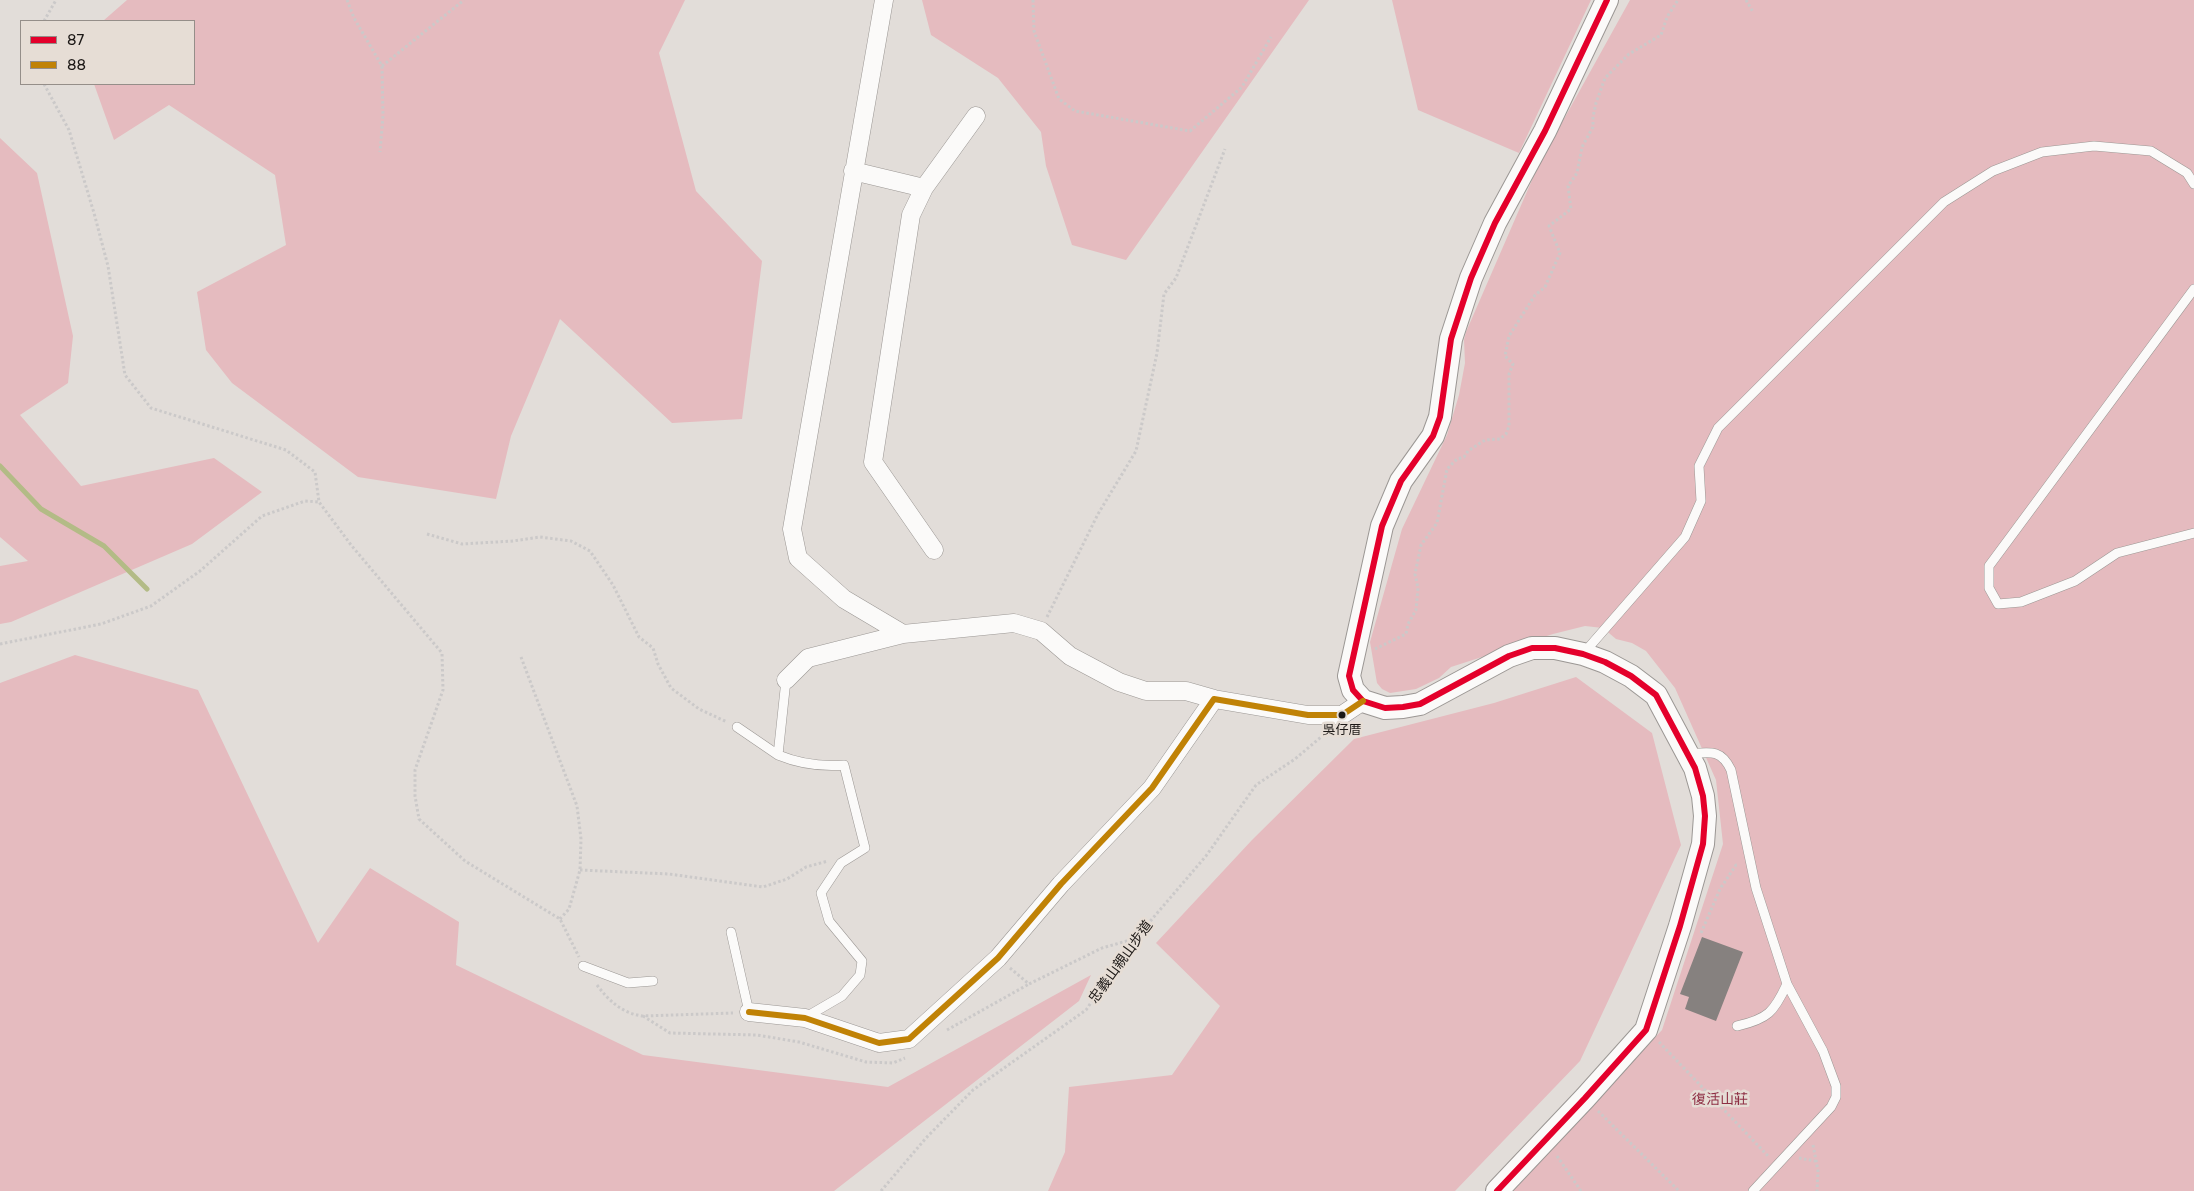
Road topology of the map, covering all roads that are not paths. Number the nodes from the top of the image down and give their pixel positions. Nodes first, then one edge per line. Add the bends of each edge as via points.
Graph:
1 (884, 0) edge
2 (1607, 0) edge
3 (976, 116) dead end
4 (853, 172) junction
5 (2194, 184) edge
6 (924, 188) junction
7 (2194, 289) edge
8 (2194, 533) edge
9 (934, 550) dead end
10 (903, 634) junction
11 (1582, 654) junction
12 (786, 680) joint
13 (1214, 699) junction
14 (1364, 701) junction
15 (737, 727) road end
16 (1689, 754) junction
17 (778, 755) junction
18 (732, 932) dead end
19 (583, 966) road end
20 (654, 981) dead end
21 (1787, 984) junction
22 (749, 1012) joint
23 (806, 1018) junction
24 (1738, 1026) dead end
25 (1497, 1191) edge
26 (1753, 1191) edge

1 - 4 street
2 - 14 street via 1545,131 1495,223 1471,278 1451,339 1440,416 1433,436 1401,482 1382,526 1349,676 1353,690
3 - 6 street
4 - 6 street
4 - 10 street via 792,529 798,558 844,599
5 - 11 lane via 2187,173 2151,151 2094,146 2042,152 1993,171 1944,202 1718,428 1699,466 1701,501 1684,537
6 - 9 street via 911,215 873,462
7 - 8 lane via 1988,566 1988,588 1998,604 2021,602 2075,581 2117,553
10 - 12 street via 808,658
10 - 13 street via 1014,623 1040,631 1070,656 1119,682 1146,691 1186,691
11 - 14 street via 1555,648 1532,648 1509,656 1420,704 1385,708
11 - 16 street via 1606,662 1656,695
12 - 17 lane
13 - 14 street via 1308,716 1342,715
13 - 23 street via 1152,788 1061,884 998,958 909,1039 879,1043
15 - 17 lane
16 - 21 lane via 1718,754 1726,759 1735,786 1750,864
16 - 25 street via 1703,796 1703,844 1646,1030
17 - 23 lane via 794,762 823,767 844,765 865,848 841,863 821,893 829,921 862,960 860,975 842,996
18 - 22 lane
19 - 20 lane via 628,983
21 - 24 lane via 1777,1005 1758,1021
21 - 26 lane via 1823,1051 1836,1086 1836,1097 1821,1119
22 - 23 street

